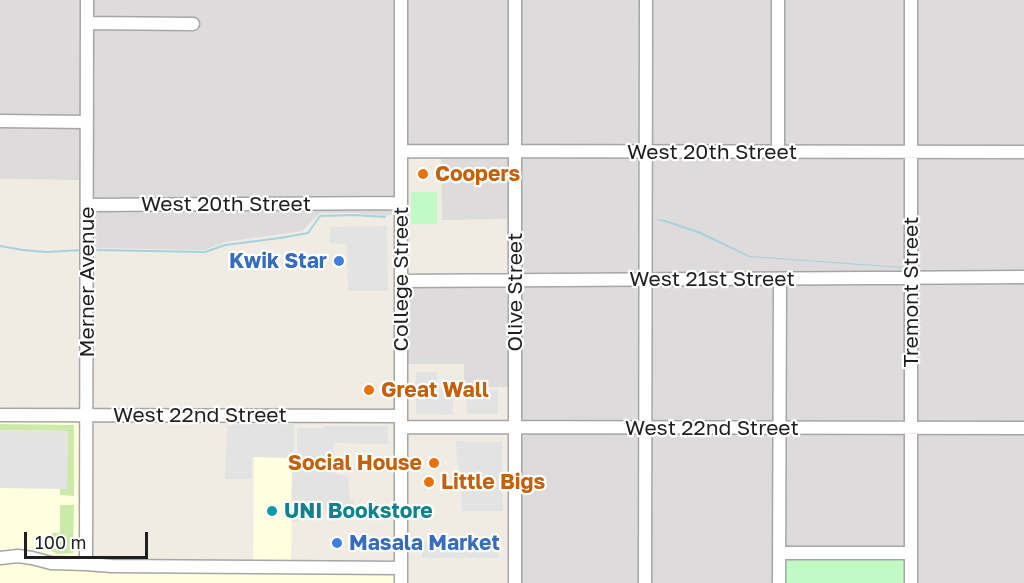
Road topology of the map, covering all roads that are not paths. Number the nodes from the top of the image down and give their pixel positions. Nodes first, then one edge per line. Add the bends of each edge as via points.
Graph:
1 (87, 0) edge
2 (401, 0) edge
3 (515, 0) edge
4 (646, 0) edge
5 (778, 0) edge
6 (911, 0) edge
7 (87, 24) junction
8 (193, 24) dead end
9 (0, 121) edge
10 (87, 122) junction
11 (401, 151) junction
12 (515, 152) junction
13 (646, 152) junction
14 (778, 152) junction
15 (911, 152) junction
16 (1024, 152) edge
17 (401, 203) junction
18 (87, 205) junction
19 (1024, 277) edge
20 (911, 278) junction
21 (646, 279) junction
22 (780, 279) junction
23 (515, 280) junction
24 (401, 281) junction
25 (0, 415) edge
26 (87, 415) junction
27 (401, 422) junction
28 (515, 428) junction
29 (645, 428) junction
30 (779, 428) junction
31 (911, 428) junction
32 (1024, 429) edge
33 (779, 553) junction
34 (911, 553) junction
35 (0, 558) edge
36 (86, 564) junction
37 (399, 571) edge
38 (515, 583) edge
39 (645, 583) edge
40 (779, 583) edge
41 (911, 583) edge

1 - 7 street, Merner Avenue
2 - 11 street, College Street
3 - 12 street, Olive Street
4 - 13 street
5 - 14 street
6 - 15 street, Tremont Street
7 - 8 street
7 - 10 street, Merner Avenue
9 - 10 street
10 - 18 street, Merner Avenue
11 - 12 street, West 20th Street
11 - 17 street, College Street
12 - 13 street, West 20th Street
12 - 23 street, Olive Street
13 - 14 street, West 20th Street
13 - 21 street
14 - 15 street, West 20th Street
15 - 16 street, West 20th Street
15 - 20 street, Tremont Street
17 - 18 street, West 20th Street
17 - 24 street, College Street
18 - 26 street, Merner Avenue
19 - 20 street, West 21st Street
20 - 22 street, West 21st Street
20 - 31 street, Tremont Street
21 - 22 street, West 21st Street
21 - 23 street, West 21st Street
21 - 29 street
22 - 30 street
23 - 24 street, West 21st Street
23 - 28 street, Olive Street
24 - 27 street, College Street
25 - 26 street, West 22nd Street
26 - 27 street, West 22nd Street
26 - 36 street, Merner Avenue
27 - 28 street, West 22nd Street
27 - 37 street, College Street
28 - 29 street, West 22nd Street
28 - 38 street, Olive Street
29 - 30 street, West 22nd Street
29 - 39 street
30 - 31 street, West 22nd Street
30 - 33 street
31 - 32 street, West 22nd Street
31 - 34 street, Tremont Street
33 - 34 street
33 - 40 street
34 - 41 street, Tremont Street
35 - 36 street via 18,556 51,563
36 - 37 street

